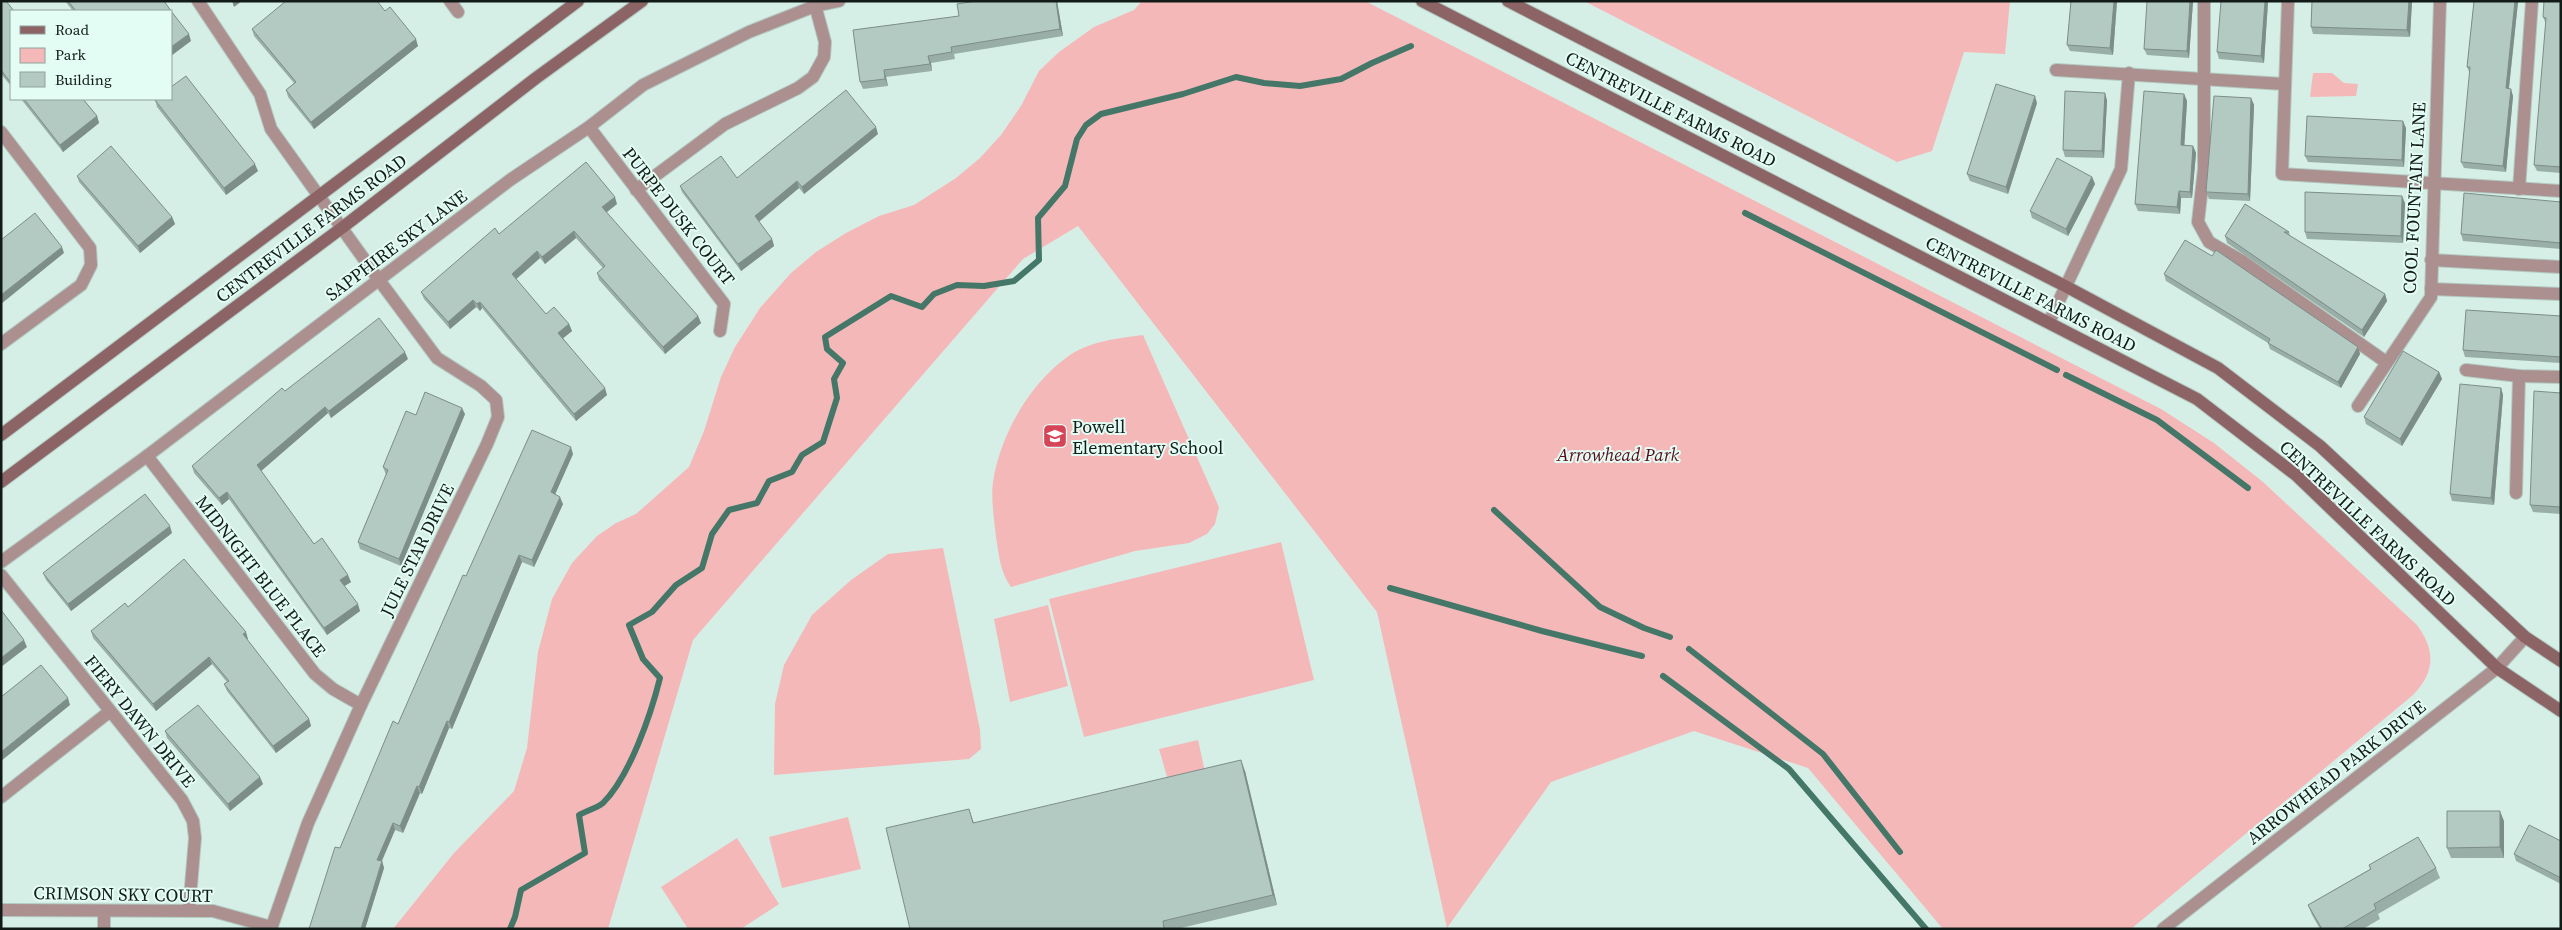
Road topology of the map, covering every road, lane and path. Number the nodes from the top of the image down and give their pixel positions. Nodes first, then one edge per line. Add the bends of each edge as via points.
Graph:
1 (198, 1) edge
2 (450, 1) edge
3 (578, 1) edge
4 (642, 1) edge
5 (839, 1) edge
6 (1422, 1) edge
7 (1508, 1) edge
8 (2204, 1) edge
9 (2288, 1) edge
10 (2440, 1) edge
11 (2532, 1) edge
12 (814, 4) edge
13 (458, 12) dead end
14 (2056, 70) dead end
15 (2129, 73) junction
16 (2202, 78) junction
17 (2284, 84) junction
18 (589, 127) junction
19 (1, 132) edge
20 (2434, 184) junction
21 (2519, 189) junction
22 (636, 190) junction
23 (2561, 191) edge
24 (319, 196) junction
25 (343, 227) junction
26 (2431, 260) junction
27 (2561, 267) edge
28 (379, 280) junction
29 (2067, 287) junction
30 (2431, 289) junction
31 (2561, 294) edge
32 (2049, 322) junction
33 (720, 331) dead end
34 (1, 344) edge
35 (2386, 362) junction
36 (2466, 370) dead end
37 (2519, 376) junction
38 (2561, 378) edge
39 (2358, 406) dead end
40 (1, 435) edge
41 (147, 456) junction
42 (1, 482) edge
43 (2516, 493) dead end
44 (1, 562) edge
45 (1, 575) edge
46 (2525, 637) junction
47 (2561, 662) edge
48 (2497, 668) junction
49 (361, 705) junction
50 (2561, 711) edge
51 (110, 712) junction
52 (1, 797) edge
53 (1, 910) edge
54 (190, 910) junction
55 (104, 911) junction
56 (271, 928) edge
57 (104, 929) edge
58 (2163, 929) edge

1 - 24 street, JULE STAR DRIVE via 260,94 271,129
2 - 13 street
3 - 24 street, CENTREVILLE FARMS ROAD
4 - 25 street, CENTREVILLE FARMS ROAD
5 - 12 street, SAPPHIRE SKY LANE
6 - 32 street, CENTREVILLE FARMS ROAD
7 - 29 street, CENTREVILLE FARMS ROAD
8 - 16 street
9 - 17 street
10 - 20 street, COOL FOUNTAIN LANE
11 - 21 street
12 - 18 street, SAPPHIRE SKY LANE via 748,32 643,85
12 - 22 street via 826,42 824,57 813,77 798,88 725,124
14 - 15 street
15 - 16 street
15 - 29 street via 2121,169
16 - 17 street
16 - 35 street via 2204,169 2198,222 2209,242 2242,261
17 - 20 street via 2282,174
18 - 22 street, PURPE DUSK COURT
18 - 28 street, SAPPHIRE SKY LANE via 510,180
19 - 34 street via 90,248 91,265 81,285
20 - 21 street
20 - 26 street, COOL FOUNTAIN LANE
21 - 23 street
22 - 33 street, PURPE DUSK COURT via 724,304
24 - 25 street, JULE STAR DRIVE
24 - 40 street, CENTREVILLE FARMS ROAD
25 - 28 street, JULE STAR DRIVE
25 - 42 street, CENTREVILLE FARMS ROAD
26 - 27 street
26 - 30 street, COOL FOUNTAIN LANE
28 - 41 street, SAPPHIRE SKY LANE
28 - 49 street, JULE STAR DRIVE via 437,358 481,386 496,400 498,417
29 - 32 street
29 - 46 street, CENTREVILLE FARMS ROAD via 2226,374 2320,446
30 - 31 street
30 - 35 street, COOL FOUNTAIN LANE via 2431,297
32 - 48 street, CENTREVILLE FARMS ROAD via 2198,399 2288,469
35 - 39 street, COOL FOUNTAIN LANE
36 - 37 street
37 - 38 street
37 - 43 street
41 - 44 street, SAPPHIRE SKY LANE
41 - 49 street, MIDNIGHT BLUE PLACE via 315,674
45 - 51 street, FIERY DAWN DRIVE
46 - 47 street, CENTREVILLE FARMS ROAD
46 - 48 street, ARROWHEAD PARK DRIVE
48 - 50 street, CENTREVILLE FARMS ROAD
48 - 58 street, ARROWHEAD PARK DRIVE
49 - 56 street, JULE STAR DRIVE via 308,823
51 - 52 street
51 - 54 street, FIERY DAWN DRIVE via 182,800 193,821 195,838
53 - 55 street, CRIMSON SKY COURT
54 - 55 street, CRIMSON SKY COURT
54 - 56 street, CRIMSON SKY COURT via 213,911
55 - 57 street

